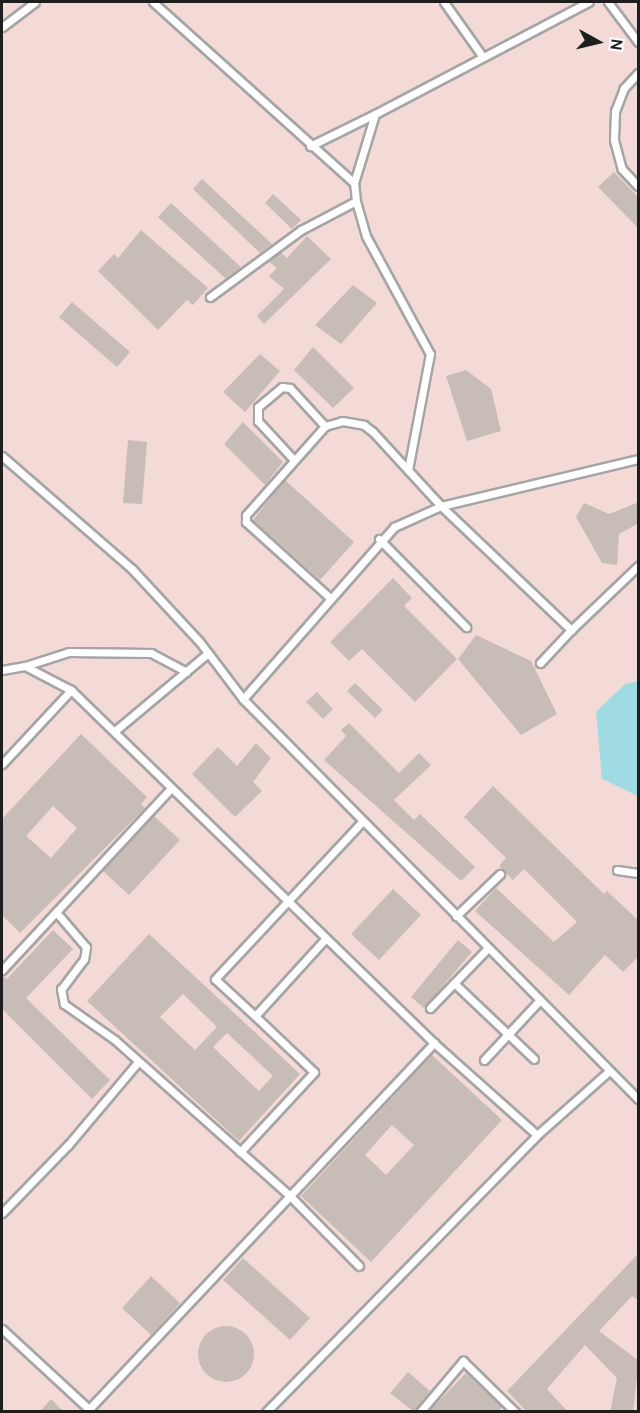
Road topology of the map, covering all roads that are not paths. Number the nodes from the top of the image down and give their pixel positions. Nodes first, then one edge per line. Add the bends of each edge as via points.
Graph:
1 (34, 2) edge
2 (153, 2) edge
3 (444, 2) edge
4 (588, 2) edge
5 (609, 2) edge
6 (2, 27) edge
7 (639, 42) edge
8 (483, 57) junction
9 (639, 73) edge
10 (375, 114) junction
11 (310, 147) junction
12 (354, 183) junction
13 (639, 186) edge
14 (356, 201) junction
15 (210, 297) dead end
16 (325, 426) junction
17 (2, 456) edge
18 (639, 459) edge
19 (294, 460) junction
20 (408, 470) junction
21 (441, 506) junction
22 (379, 539) junction
23 (639, 566) edge
24 (329, 597) junction
25 (466, 627) dead end
26 (571, 630) junction
27 (208, 653) junction
28 (540, 663) dead end
29 (25, 666) junction
30 (2, 670) edge
31 (186, 672) junction
32 (71, 690) junction
33 (243, 699) junction
34 (116, 730) junction
35 (2, 764) edge
36 (171, 788) junction
37 (363, 821) junction
38 (617, 870) dead end
39 (639, 873) edge
40 (500, 874) dead end
41 (287, 900) junction
42 (56, 912) junction
43 (456, 916) junction
44 (326, 938) junction
45 (488, 948) junction
46 (2, 970) edge
47 (454, 983) junction
48 (539, 1001) junction
49 (430, 1008) dead end
50 (255, 1016) junction
51 (508, 1034) junction
52 (434, 1043) junction
53 (534, 1059) dead end
54 (484, 1060) dead end
55 (138, 1062) junction
56 (609, 1071) junction
57 (639, 1099) edge
58 (537, 1135) junction
59 (240, 1152) junction
60 (290, 1196) junction
61 (2, 1213) edge
62 (358, 1266) dead end
63 (2, 1329) edge
64 (91, 1410) edge
65 (266, 1412) edge
66 (420, 1412) edge
67 (515, 1412) edge

1 - 6 lane
2 - 11 lane
3 - 8 lane
4 - 8 lane
5 - 7 lane
8 - 10 lane
9 - 13 lane via 624,88 615,111 614,140 622,169
10 - 11 lane
10 - 12 lane
11 - 12 lane
12 - 14 lane
14 - 15 lane via 301,230
14 - 20 lane via 366,236 430,354
16 - 19 lane
16 - 19 lane via 290,388 282,387 258,407 258,421
16 - 20 lane via 342,421 364,425
17 - 27 lane via 132,569
18 - 21 lane
19 - 24 lane via 249,507 246,522
20 - 21 lane
21 - 22 lane via 405,520
21 - 26 lane
22 - 24 lane
22 - 25 lane
23 - 26 lane
24 - 33 lane
26 - 28 lane
27 - 31 lane
27 - 33 lane
29 - 30 lane
29 - 31 lane via 69,652 152,653
29 - 32 lane
31 - 34 lane
32 - 34 lane
32 - 35 lane
33 - 37 lane
34 - 36 lane
36 - 41 lane
36 - 42 lane
37 - 41 lane
37 - 43 lane
38 - 39 lane
40 - 43 lane
41 - 44 lane
41 - 50 lane via 215,979
42 - 46 lane
42 - 55 lane via 86,947 84,959 61,989 64,1004
43 - 45 lane
44 - 50 lane
44 - 52 lane
45 - 47 lane
45 - 48 lane
47 - 49 lane
47 - 51 lane
48 - 51 lane
48 - 56 lane
50 - 59 lane via 315,1072
51 - 53 lane
51 - 54 lane
52 - 58 lane
52 - 60 lane
55 - 59 lane
55 - 61 lane via 68,1145
56 - 57 lane
56 - 58 lane
58 - 65 lane
59 - 60 lane
60 - 62 lane
60 - 64 lane
63 - 64 lane
66 - 67 lane via 463,1361

